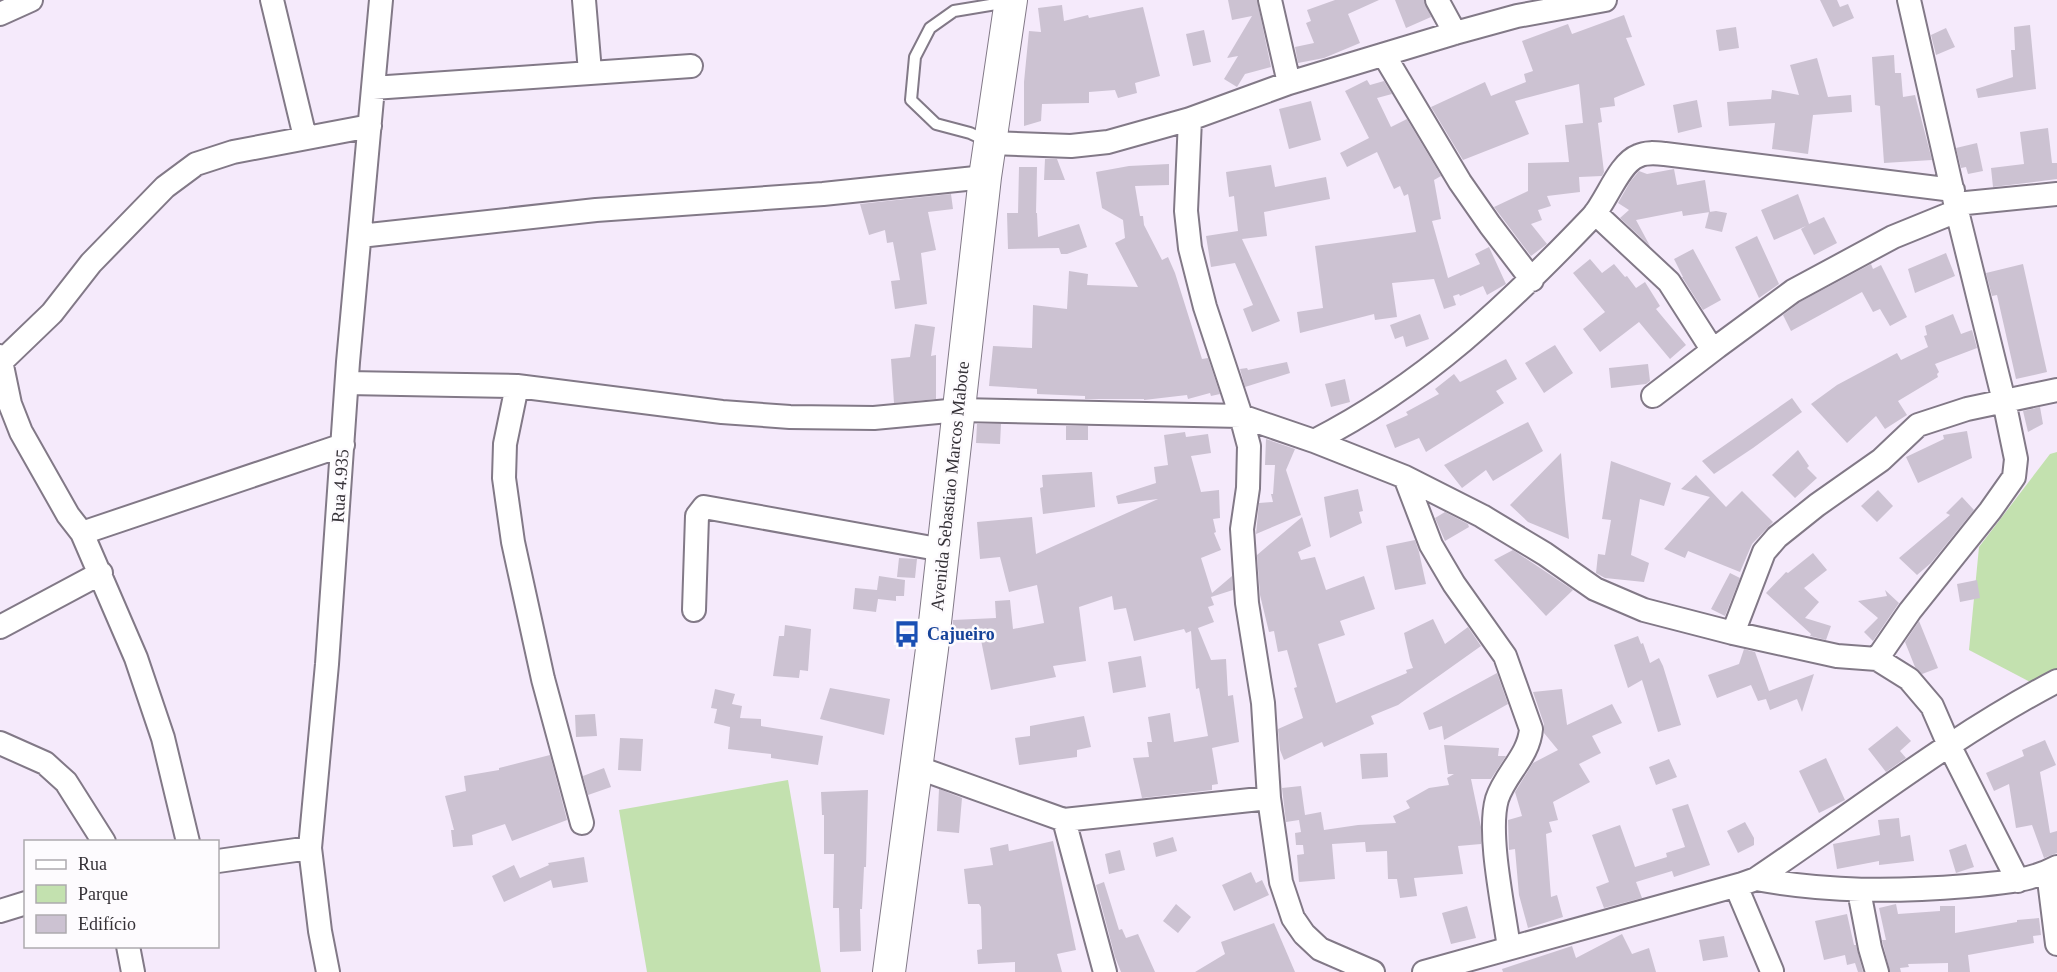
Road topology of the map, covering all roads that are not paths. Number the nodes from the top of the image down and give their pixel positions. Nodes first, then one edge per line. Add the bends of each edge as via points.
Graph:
1 (31, 0) edge
2 (272, 0) edge
3 (381, 0) edge
4 (584, 0) edge
5 (1270, 0) edge
6 (1437, 0) edge
7 (1605, 0) edge
8 (1909, 0) edge
9 (1011, 1) edge
10 (1517, 8) edge
11 (0, 14) edge
12 (1455, 33) junction
13 (1384, 55) junction
14 (691, 66) dead end
15 (590, 72) junction
16 (1289, 83) junction
17 (373, 88) junction
18 (1190, 119) junction
19 (370, 126) junction
20 (305, 138) junction
21 (991, 143) junction
22 (985, 177) junction
23 (2057, 194) edge
24 (1955, 202) junction
25 (1595, 213) junction
26 (360, 236) junction
27 (1532, 279) junction
28 (1717, 347) junction
29 (1, 360) edge
30 (347, 383) junction
31 (517, 386) junction
32 (2057, 390) edge
33 (1653, 396) dead end
34 (2004, 401) junction
35 (959, 410) junction
36 (1241, 416) junction
37 (1314, 441) junction
38 (343, 445) junction
39 (1405, 477) junction
40 (82, 533) junction
41 (943, 550) junction
42 (101, 573) junction
43 (694, 610) dead end
44 (0, 627) edge
45 (1733, 633) junction
46 (1877, 659) junction
47 (2057, 681) edge
48 (0, 743) edge
49 (1949, 745) junction
50 (916, 767) junction
51 (1269, 798) junction
52 (1064, 820) junction
53 (582, 823) dead end
54 (103, 840) edge
55 (188, 840) edge
56 (310, 848) junction
57 (219, 861) edge
58 (2053, 870) edge
59 (2019, 881) junction
60 (1746, 882) junction
61 (1859, 891) junction
62 (24, 904) edge
63 (0, 911) edge
64 (2057, 944) edge
65 (128, 948) edge
66 (1509, 948) junction
67 (1470, 966) edge
68 (1772, 971) edge
69 (133, 972) edge
70 (328, 972) edge
71 (889, 972) edge
72 (1105, 972) edge
73 (1373, 972) edge
74 (1424, 972) edge
75 (1877, 972) edge

1 - 11 street
2 - 20 street
3 - 17 street, Rua 4.935
4 - 15 street
5 - 16 street
6 - 12 street
7 - 10 street
8 - 24 street
9 - 21 main road, Avenida Sebastiao Marcos Mabote
9 - 21 lane via 954,11 930,28 915,57 911,100 936,124
10 - 12 street
12 - 13 street
13 - 16 street
13 - 27 street via 1460,182
14 - 15 street
15 - 17 street
16 - 18 street
17 - 19 street, Rua 4.935
18 - 21 street via 1108,142 1071,146
18 - 36 street via 1186,211 1190,248
19 - 20 street
19 - 26 street, Rua 4.935
20 - 29 street via 233,152 196,164 165,186 91,263 52,313
21 - 22 main road, Avenida Sebastiao Marcos Mabote
22 - 26 street via 823,194 596,210
22 - 35 main road, Avenida Sebastiao Marcos Mabote
23 - 24 street
24 - 25 street via 1665,153 1645,153 1626,165
24 - 28 street via 1793,291
24 - 34 street
25 - 27 street
25 - 28 street via 1669,282 1710,346
26 - 30 street, Rua 4.935
27 - 37 street via 1443,358 1382,403
28 - 33 street
29 - 40 street via 10,404 21,432
30 - 31 street
30 - 38 street, Rua 4.935
31 - 35 street via 790,417 874,418
31 - 53 street via 505,444 504,478 513,542 543,680
32 - 34 street
34 - 45 street via 1918,425 1881,460 1777,537 1764,552
34 - 46 street via 2016,459 2014,477
35 - 36 street
35 - 41 main road, Avenida Sebastiao Marcos Mabote
36 - 37 street
36 - 51 street via 1248,446 1248,488 1242,529 1247,603 1263,703
37 - 39 street
38 - 40 street
38 - 56 street, Rua 4.935
39 - 45 street via 1482,516 1595,589 1644,610
39 - 66 street via 1431,545 1505,656 1531,729 1523,754 1502,785 1496,803 1495,841
40 - 42 street
41 - 43 street via 704,507 697,516
41 - 50 main road, Avenida Sebastiao Marcos Mabote
42 - 44 street
42 - 55 street via 164,738
45 - 46 street via 1837,656
46 - 49 street via 1909,680 1932,706
47 - 49 street
48 - 54 street via 45,763 66,782
49 - 59 street
49 - 60 street
50 - 52 street
50 - 71 main road, Avenida Sebastiao Marcos Mabote
51 - 52 street
51 - 73 street via 1281,882 1293,918 1320,949
52 - 72 street
56 - 57 street
56 - 70 street, Rua 4.935
58 - 59 street
58 - 64 street
59 - 61 street via 1908,891
60 - 61 street
60 - 66 street
60 - 68 street
61 - 75 street
62 - 63 street
65 - 69 street
66 - 67 street
67 - 74 street

